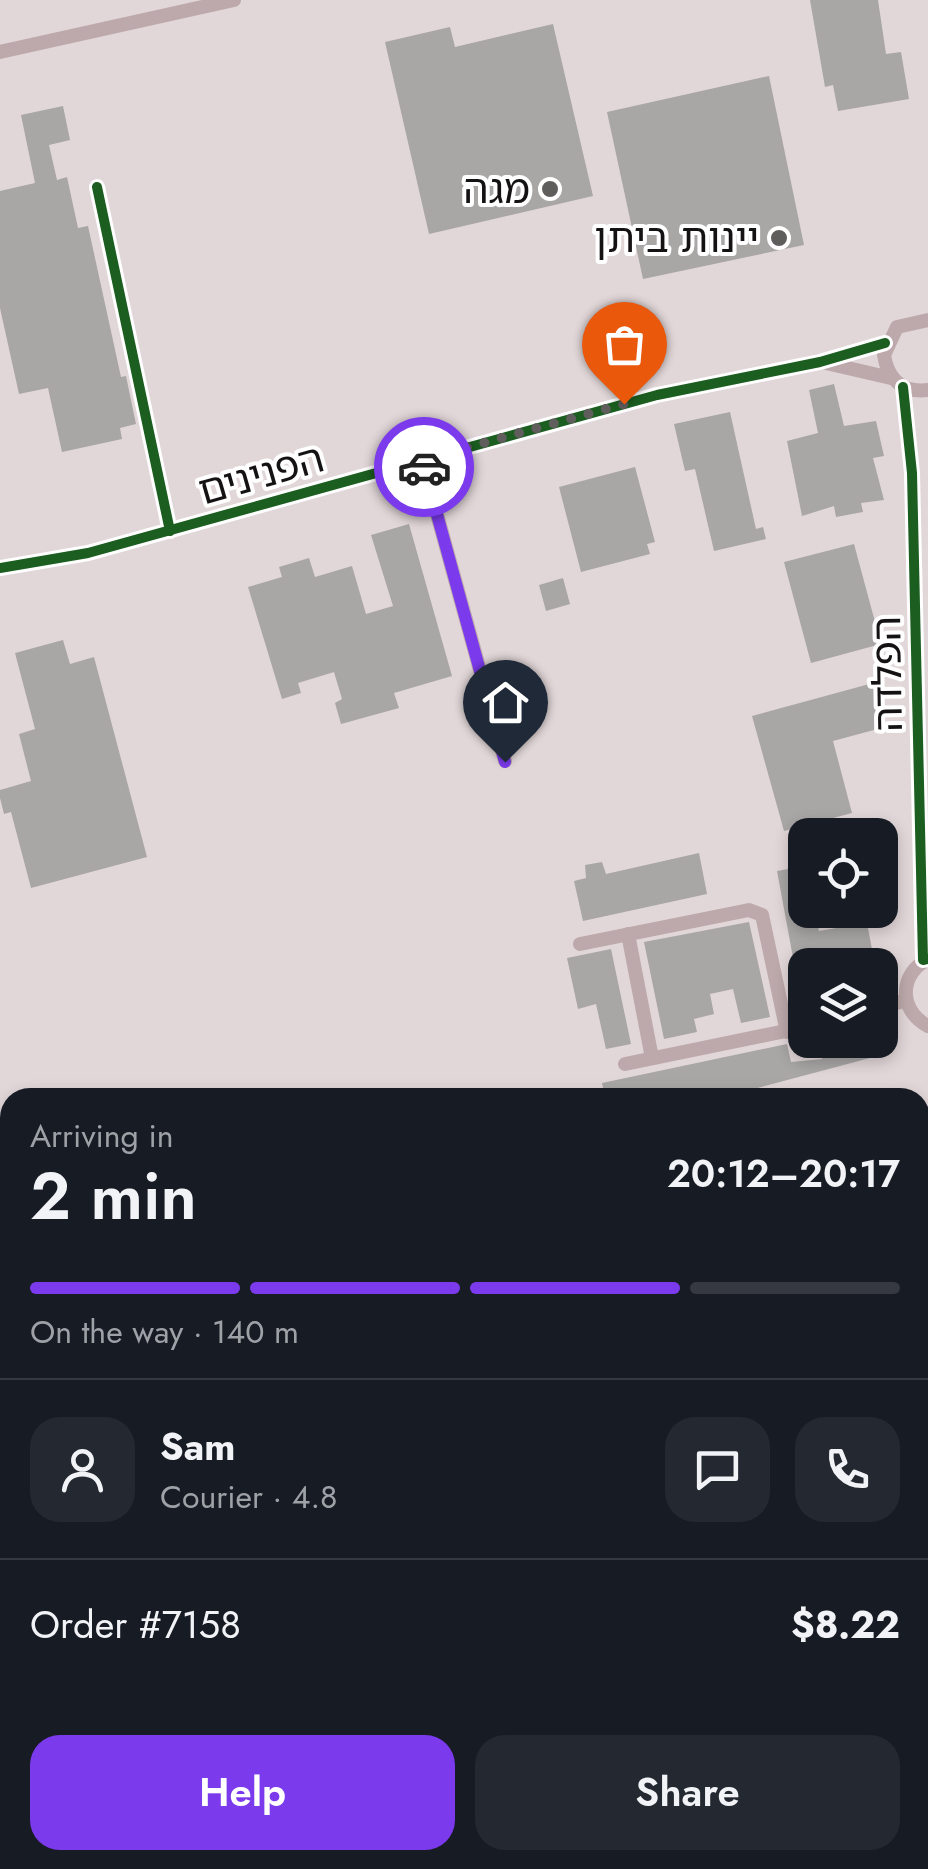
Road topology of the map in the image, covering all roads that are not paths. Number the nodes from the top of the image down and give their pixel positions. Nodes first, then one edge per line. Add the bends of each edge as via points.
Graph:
1 (234, 0) edge
2 (0, 52) edge
3 (96, 187) dead end
4 (928, 320) edge
5 (885, 344) junction
6 (820, 362) junction
7 (897, 383) junction
8 (928, 390) edge
9 (422, 460) junction
10 (170, 531) junction
11 (0, 568) edge
12 (505, 762) dead end
13 (628, 934) junction
14 (580, 944) dead end
15 (926, 960) edge
16 (906, 1000) junction
17 (898, 1002) edge
18 (928, 1026) edge
19 (786, 1032) joint
20 (652, 1058) junction
21 (625, 1064) dead end

1 - 2 street
3 - 10 street
4 - 5 street, הפנינים via 906,321
5 - 6 street, הפנינים
5 - 7 street, הפלדה
6 - 7 street, הפנינים
6 - 9 street, הפנינים via 658,395
7 - 8 street, הפנינים
7 - 15 street, הפלדה via 912,473
9 - 10 street, הפנינים
9 - 12 street
10 - 11 street, הפנינים
13 - 14 street
13 - 19 street via 749,910 762,915
13 - 20 street
15 - 16 street via 909,976
16 - 17 street
16 - 18 street
19 - 20 street
20 - 21 street

